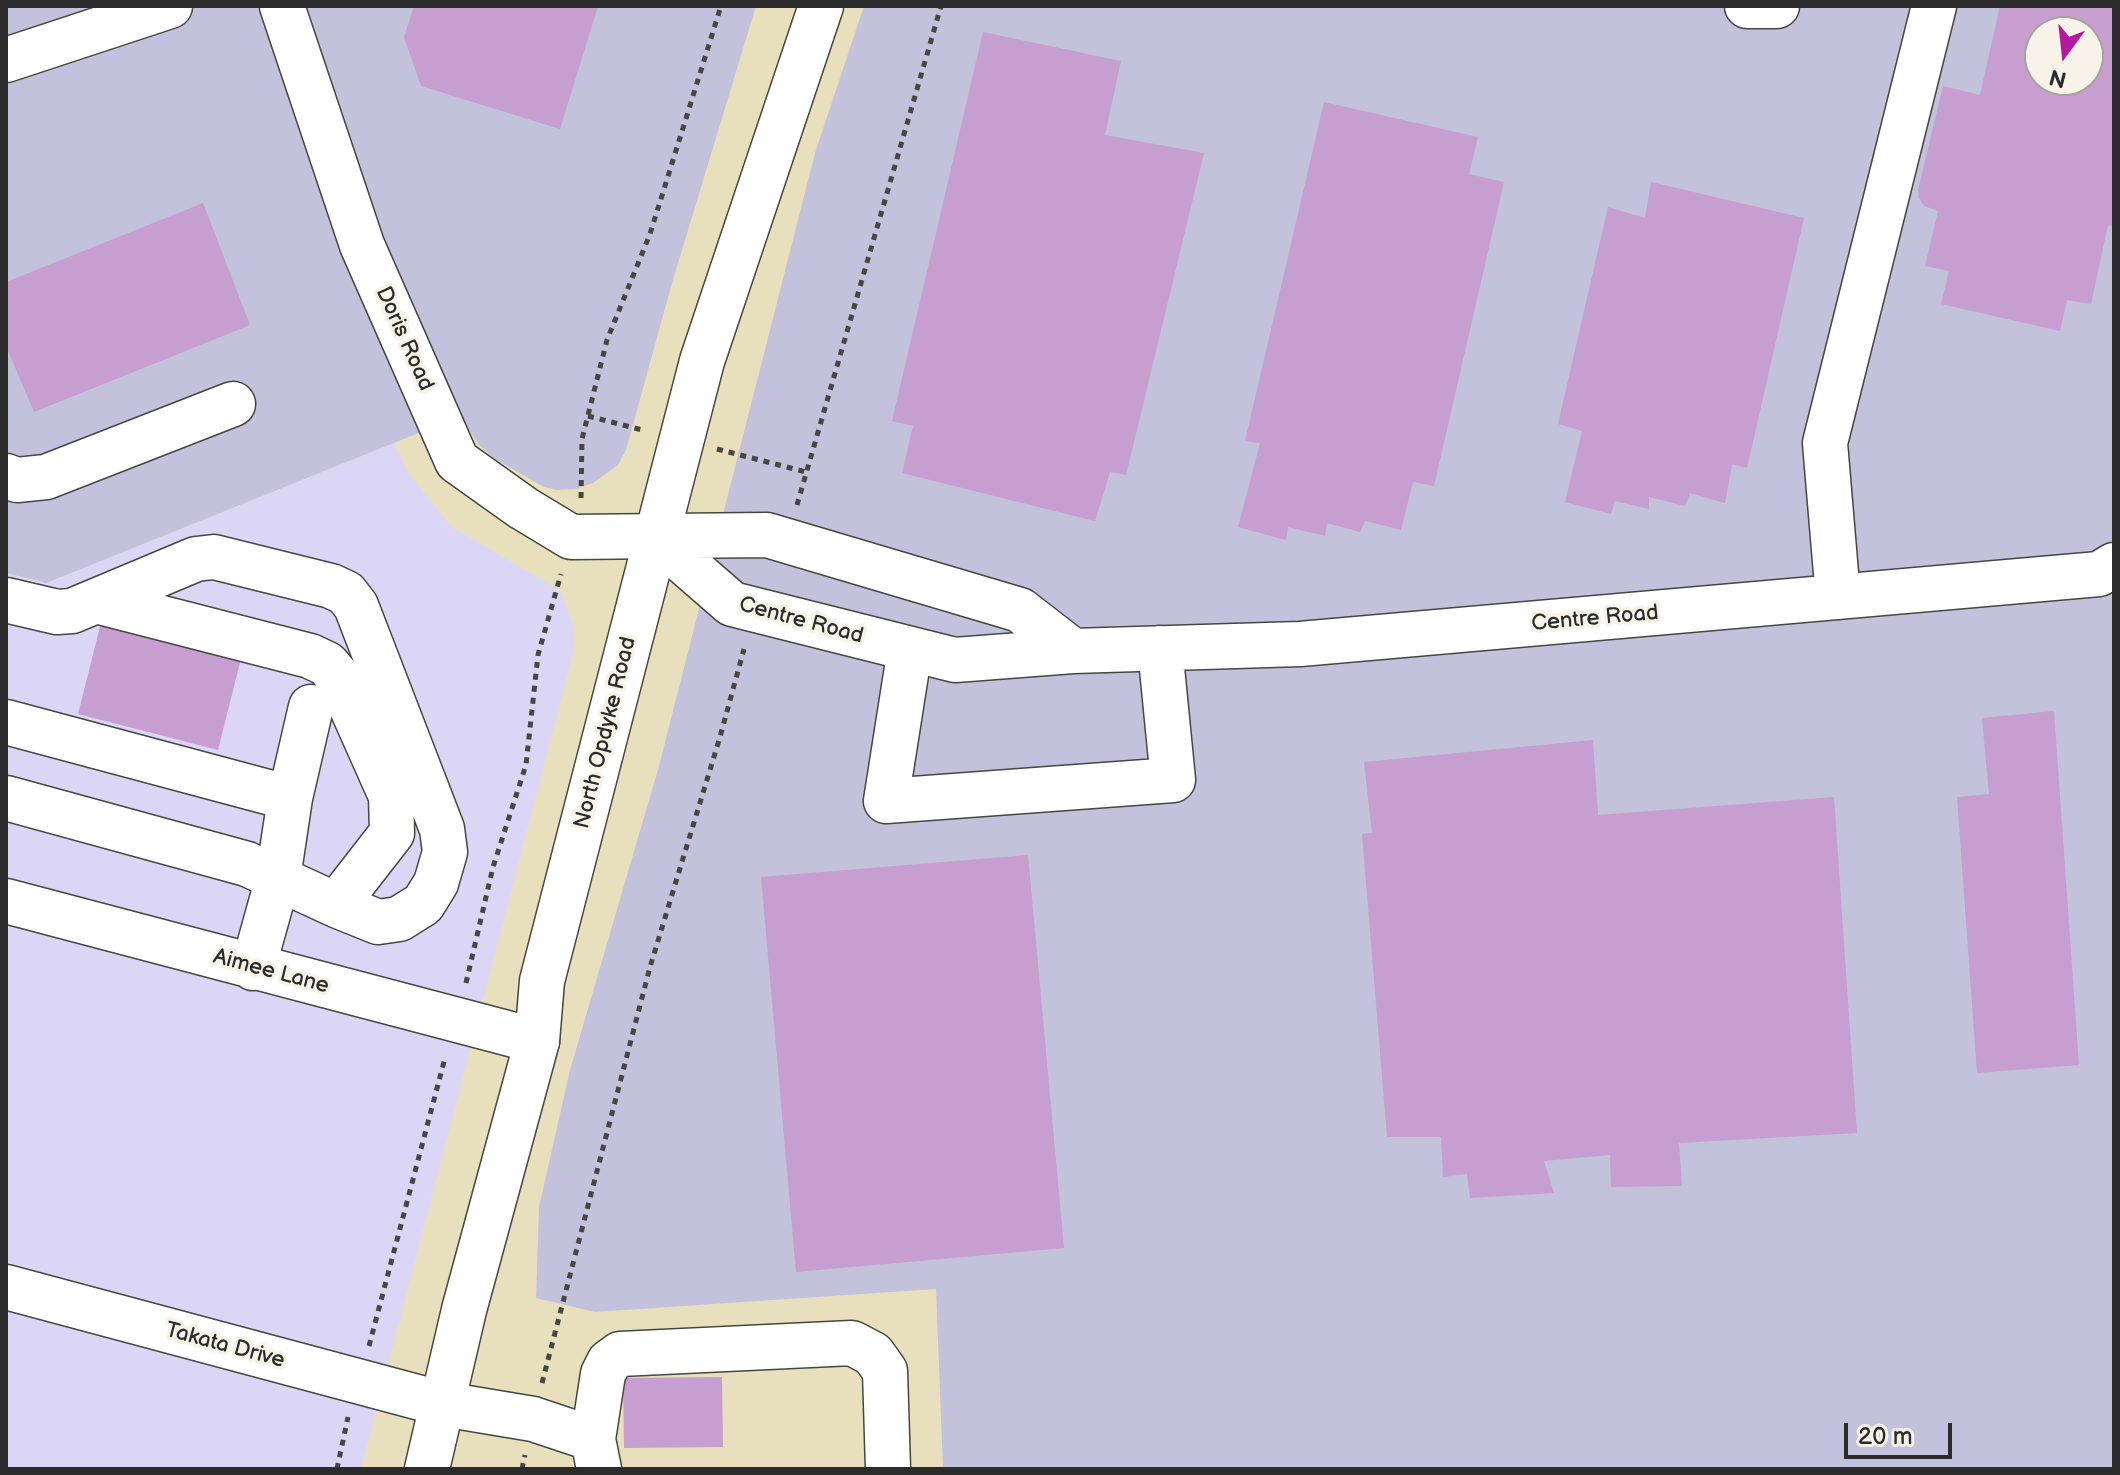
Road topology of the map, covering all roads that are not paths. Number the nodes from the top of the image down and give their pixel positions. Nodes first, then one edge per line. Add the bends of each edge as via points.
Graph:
1 (170, 6) edge
2 (282, 6) edge
3 (821, 6) edge
4 (1747, 6) edge
5 (1777, 6) edge
6 (1934, 6) edge
7 (6, 60) edge
8 (233, 404) dead end
9 (6, 476) edge
10 (656, 538) junction
11 (2114, 565) edge
12 (1838, 597) junction
13 (6, 600) edge
14 (96, 601) junction
15 (1160, 648) junction
16 (910, 649) junction
17 (1073, 651) junction
18 (311, 707) dead end
19 (6, 722) edge
20 (6, 798) edge
21 (290, 798) junction
22 (278, 878) junction
23 (6, 901) edge
24 (336, 905) junction
25 (253, 968) junction
26 (537, 1041) junction
27 (6, 1287) edge
28 (443, 1404) junction
29 (596, 1454) edge
30 (427, 1469) edge
31 (888, 1469) edge

1 - 7 street
2 - 10 street, Doris Road via 362,245 457,461 571,537
3 - 10 street, North Opdyke Road via 702,361
4 - 5 street
6 - 12 street via 1825,443
8 - 9 street via 46,477
10 - 16 street, Centre Road via 732,604
10 - 17 street via 767,535 1020,610
10 - 26 street, North Opdyke Road via 542,981
11 - 12 street, Centre Road via 2099,574
12 - 15 street, Centre Road via 1300,644
13 - 14 street via 57,612
14 - 24 street via 310,656 338,677 391,796 392,833
14 - 24 street via 196,559 214,557 346,593 356,606 442,829 445,852 423,904 399,919 378,922
15 - 16 street via 1173,780 886,801
15 - 17 street, Centre Road
16 - 17 street, Centre Road via 955,660
18 - 21 street
19 - 21 street
20 - 22 street via 247,864
21 - 22 street
22 - 24 street
22 - 25 street
23 - 25 street, Aimee Lane
25 - 26 street, Aimee Lane
26 - 28 street, North Opdyke Road
27 - 28 street, Takata Drive
28 - 29 street, Takata Drive via 533,1419
28 - 30 street, North Opdyke Road
29 - 31 street via 603,1374 620,1354 852,1343 873,1354 885,1371

